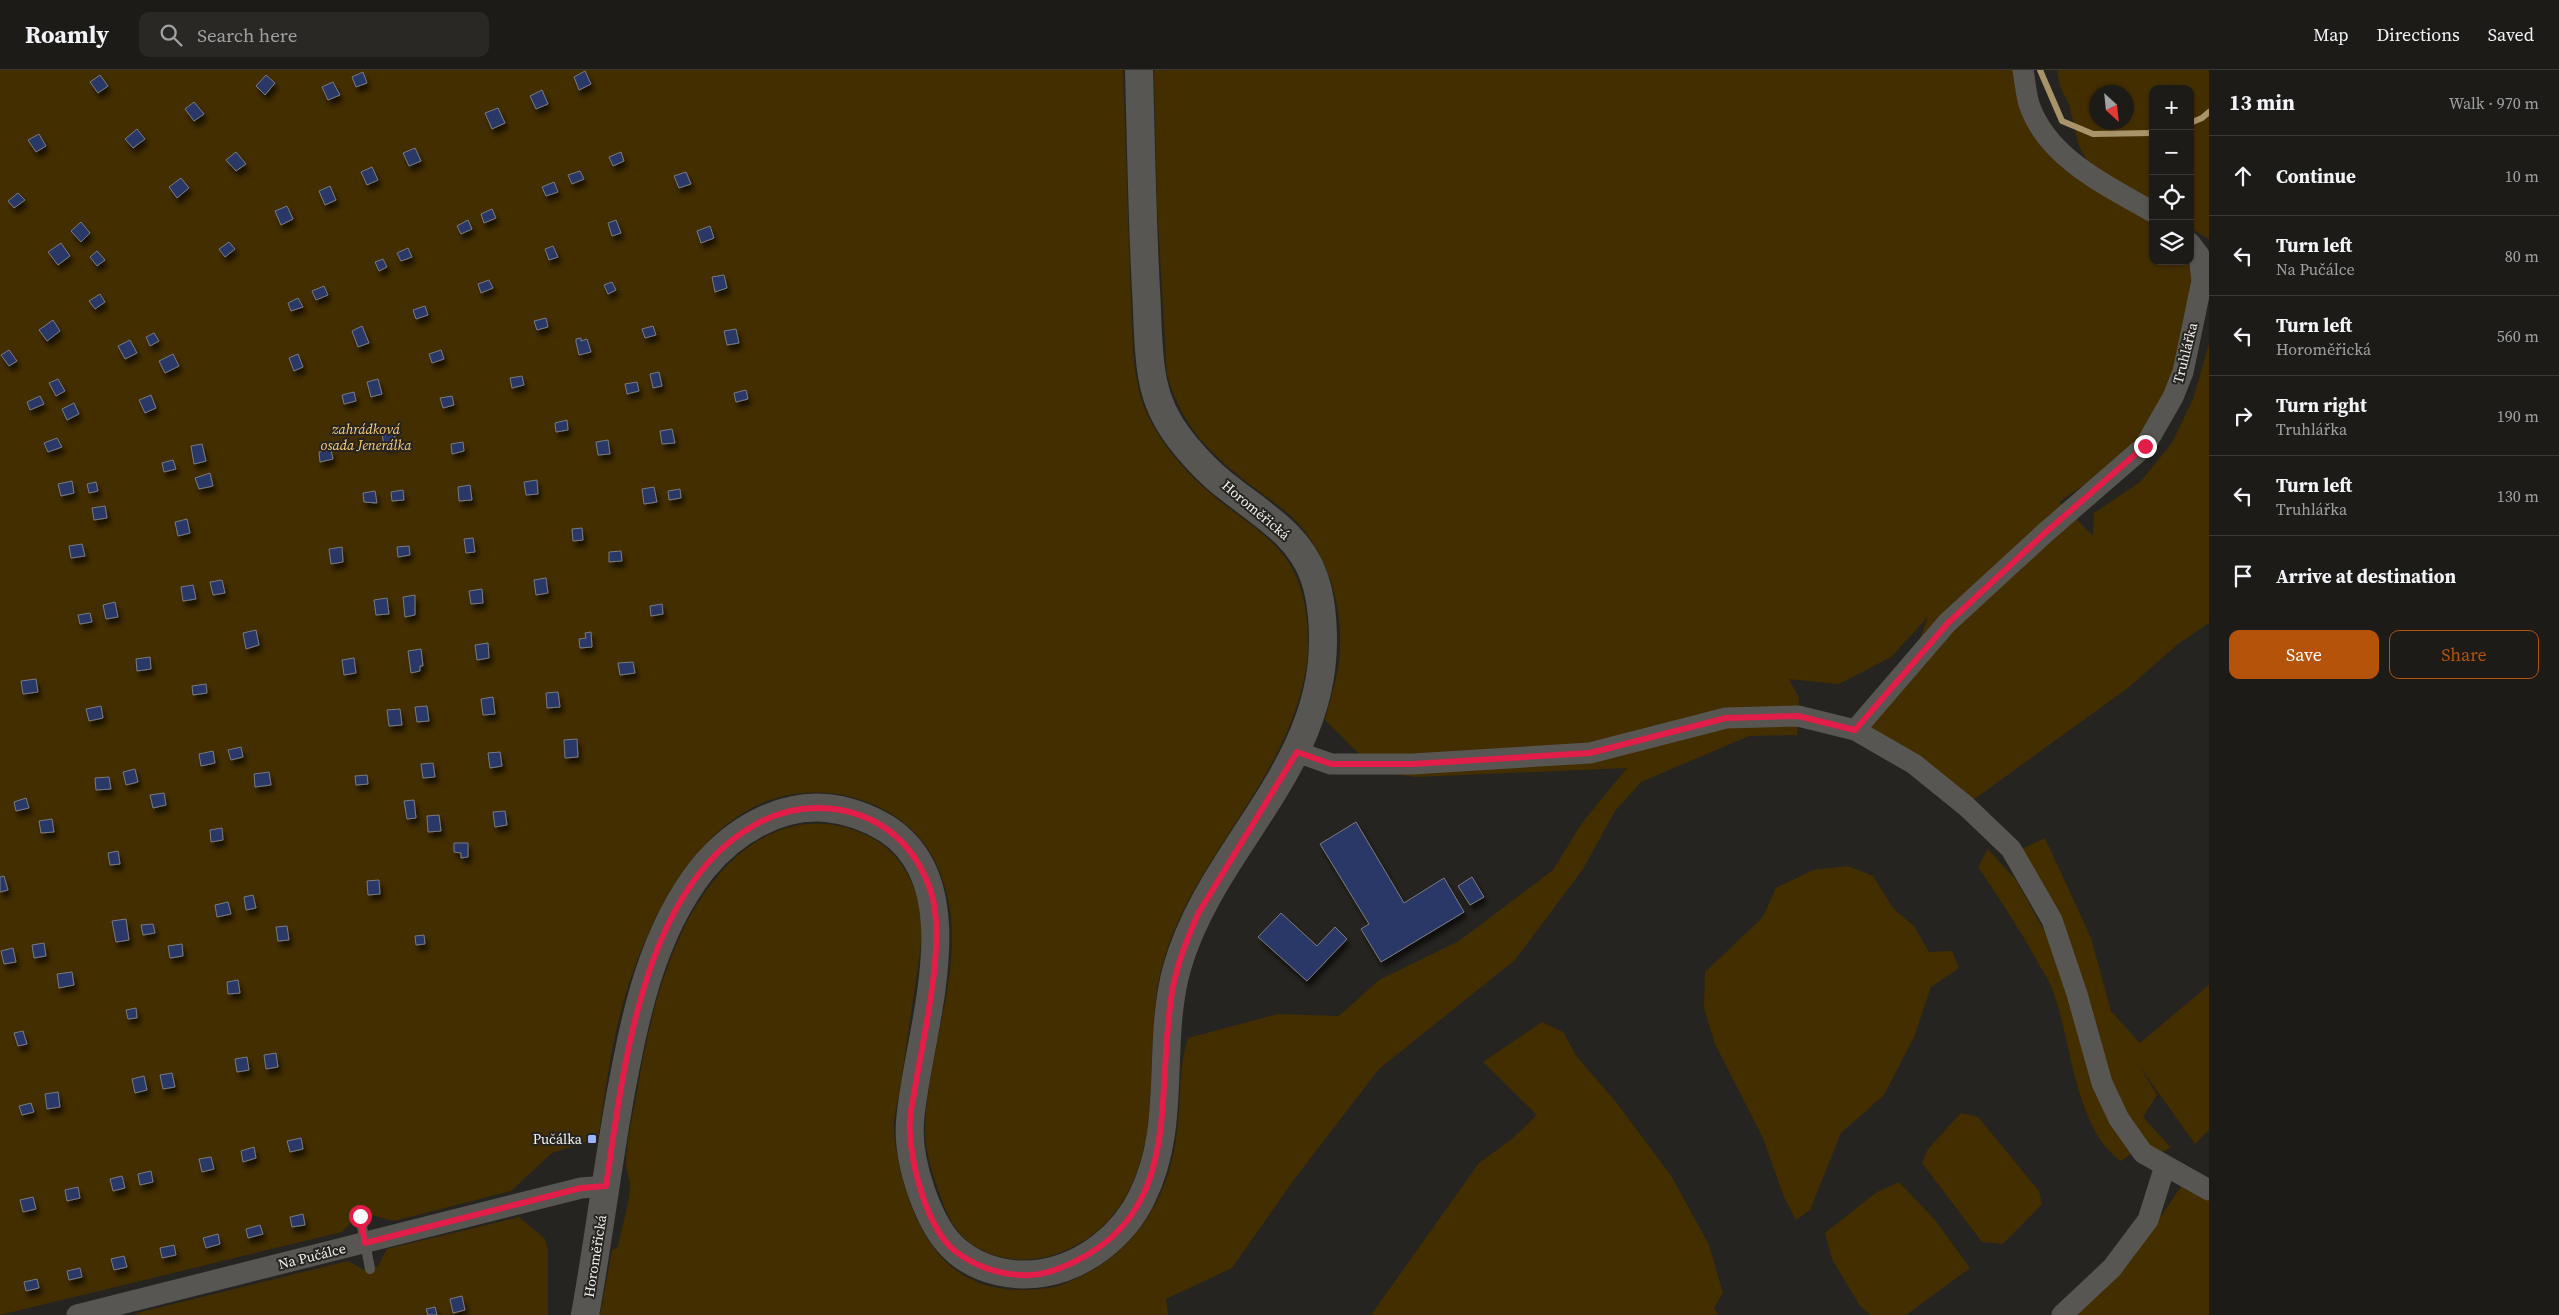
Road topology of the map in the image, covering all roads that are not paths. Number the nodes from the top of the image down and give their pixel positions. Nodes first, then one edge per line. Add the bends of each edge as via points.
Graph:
1 (1139, 70) edge
2 (2023, 70) edge
3 (2149, 210) edge
4 (2194, 249) edge
5 (1855, 730) junction
6 (1297, 752) junction
7 (2165, 1166) junction
8 (606, 1186) junction
9 (2209, 1190) edge
10 (360, 1216) dead end
11 (365, 1243) junction
12 (370, 1269) dead end
13 (116, 1310) edge
14 (78, 1315) edge
15 (585, 1315) edge
16 (2062, 1315) edge

1 - 6 main road, Horoměřická via 1142,206 1152,378 1160,407 1179,439 1212,474 1281,528 1298,547 1313,572 1321,612 1323,665 1311,715
2 - 3 street via 2029,104 2048,140 2088,174
4 - 5 street, Truhlářka via 2199,256 2202,281 2183,372 2173,397 2145,446 1948,623
5 - 6 street via 1798,716 1726,718 1590,753 1413,764 1331,764
5 - 7 street via 1914,764 1966,806 2011,849 2052,920 2102,1083 2118,1120 2143,1152
6 - 8 main road, Horoměřická via 1199,912 1186,940 1170,1001 1162,1132 1151,1178 1125,1225 1101,1248 1048,1273 1021,1275 996,1272 970,1262 951,1248 937,1229 915,1168 909,1129 936,947 933,897 916,857 894,834 859,815 823,808 787,812 761,821 737,835 716,854 686,894 652,965 635,1015
7 - 9 street
7 - 16 street via 2148,1220 2112,1268
8 - 11 street, Na Pučálce via 581,1188
8 - 15 main road, Horoměřická
10 - 11 lane
11 - 12 lane
11 - 13 street, Na Pučálce
13 - 14 street, Na Pučálce

